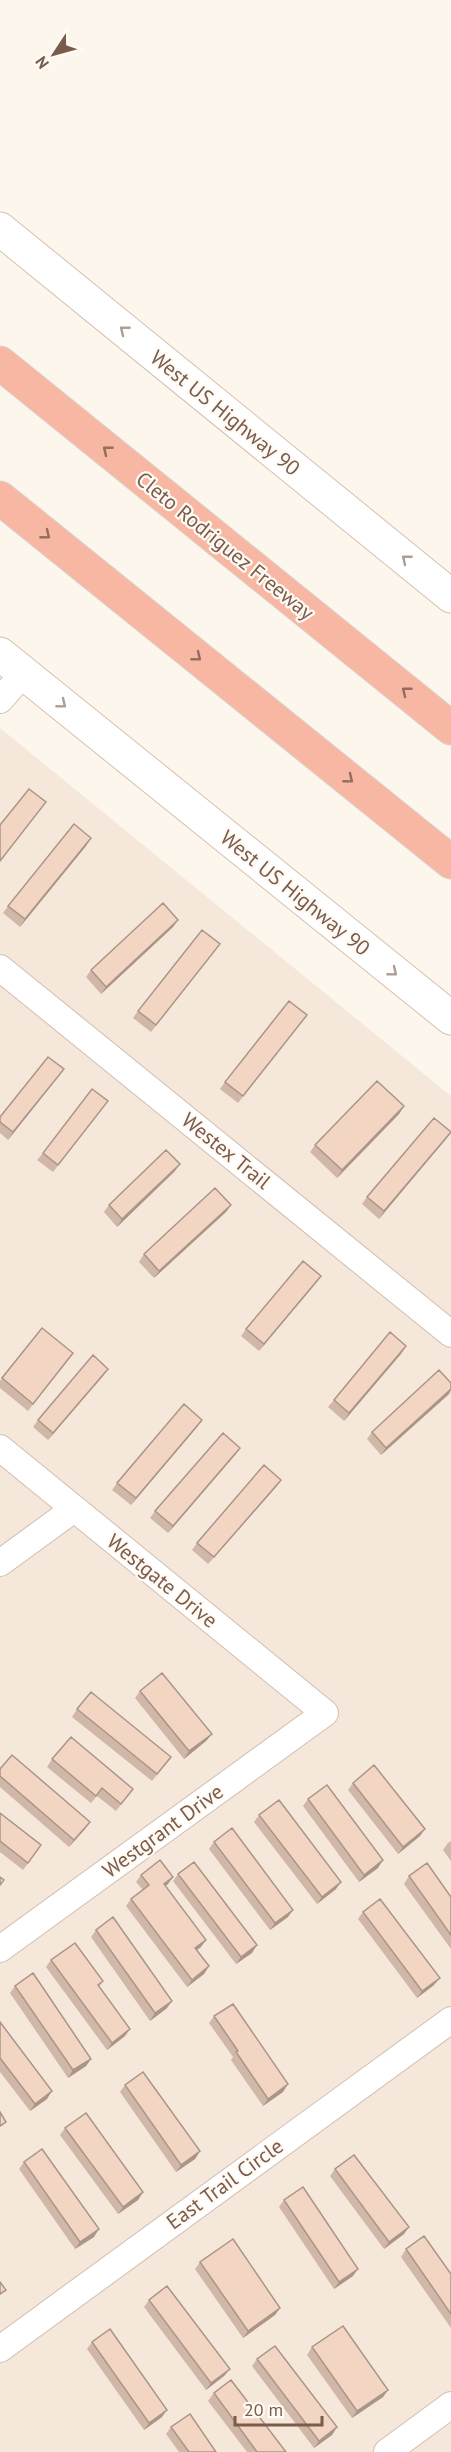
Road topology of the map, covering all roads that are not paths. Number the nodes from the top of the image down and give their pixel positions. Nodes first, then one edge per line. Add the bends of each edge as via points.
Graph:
1 (0, 229) edge
2 (0, 363) edge
3 (0, 498) edge
4 (451, 596) edge
5 (12, 663) edge
6 (0, 700) edge
7 (451, 728) edge
8 (451, 862) edge
9 (0, 968) edge
10 (451, 1018) edge
11 (451, 1334) edge
12 (0, 1448) edge
13 (74, 1509) junction
14 (0, 1563) edge
15 (325, 1713) joint
16 (0, 1949) edge
17 (451, 2020) edge
18 (0, 2349) edge
19 (451, 2405) edge
20 (387, 2452) edge

4 -> 1 main road, West US Highway 90
7 -> 2 highway, Cleto Rodriguez Freeway
3 -> 8 highway
5 - 6 street
5 -> 10 main road, West US Highway 90
9 - 11 street, Westex Trail
12 - 13 street, Westgate Drive
13 - 14 street
13 - 15 street, Westgate Drive
15 - 16 street, Westgrant Drive
17 - 18 street, East Trail Circle
19 - 20 street

